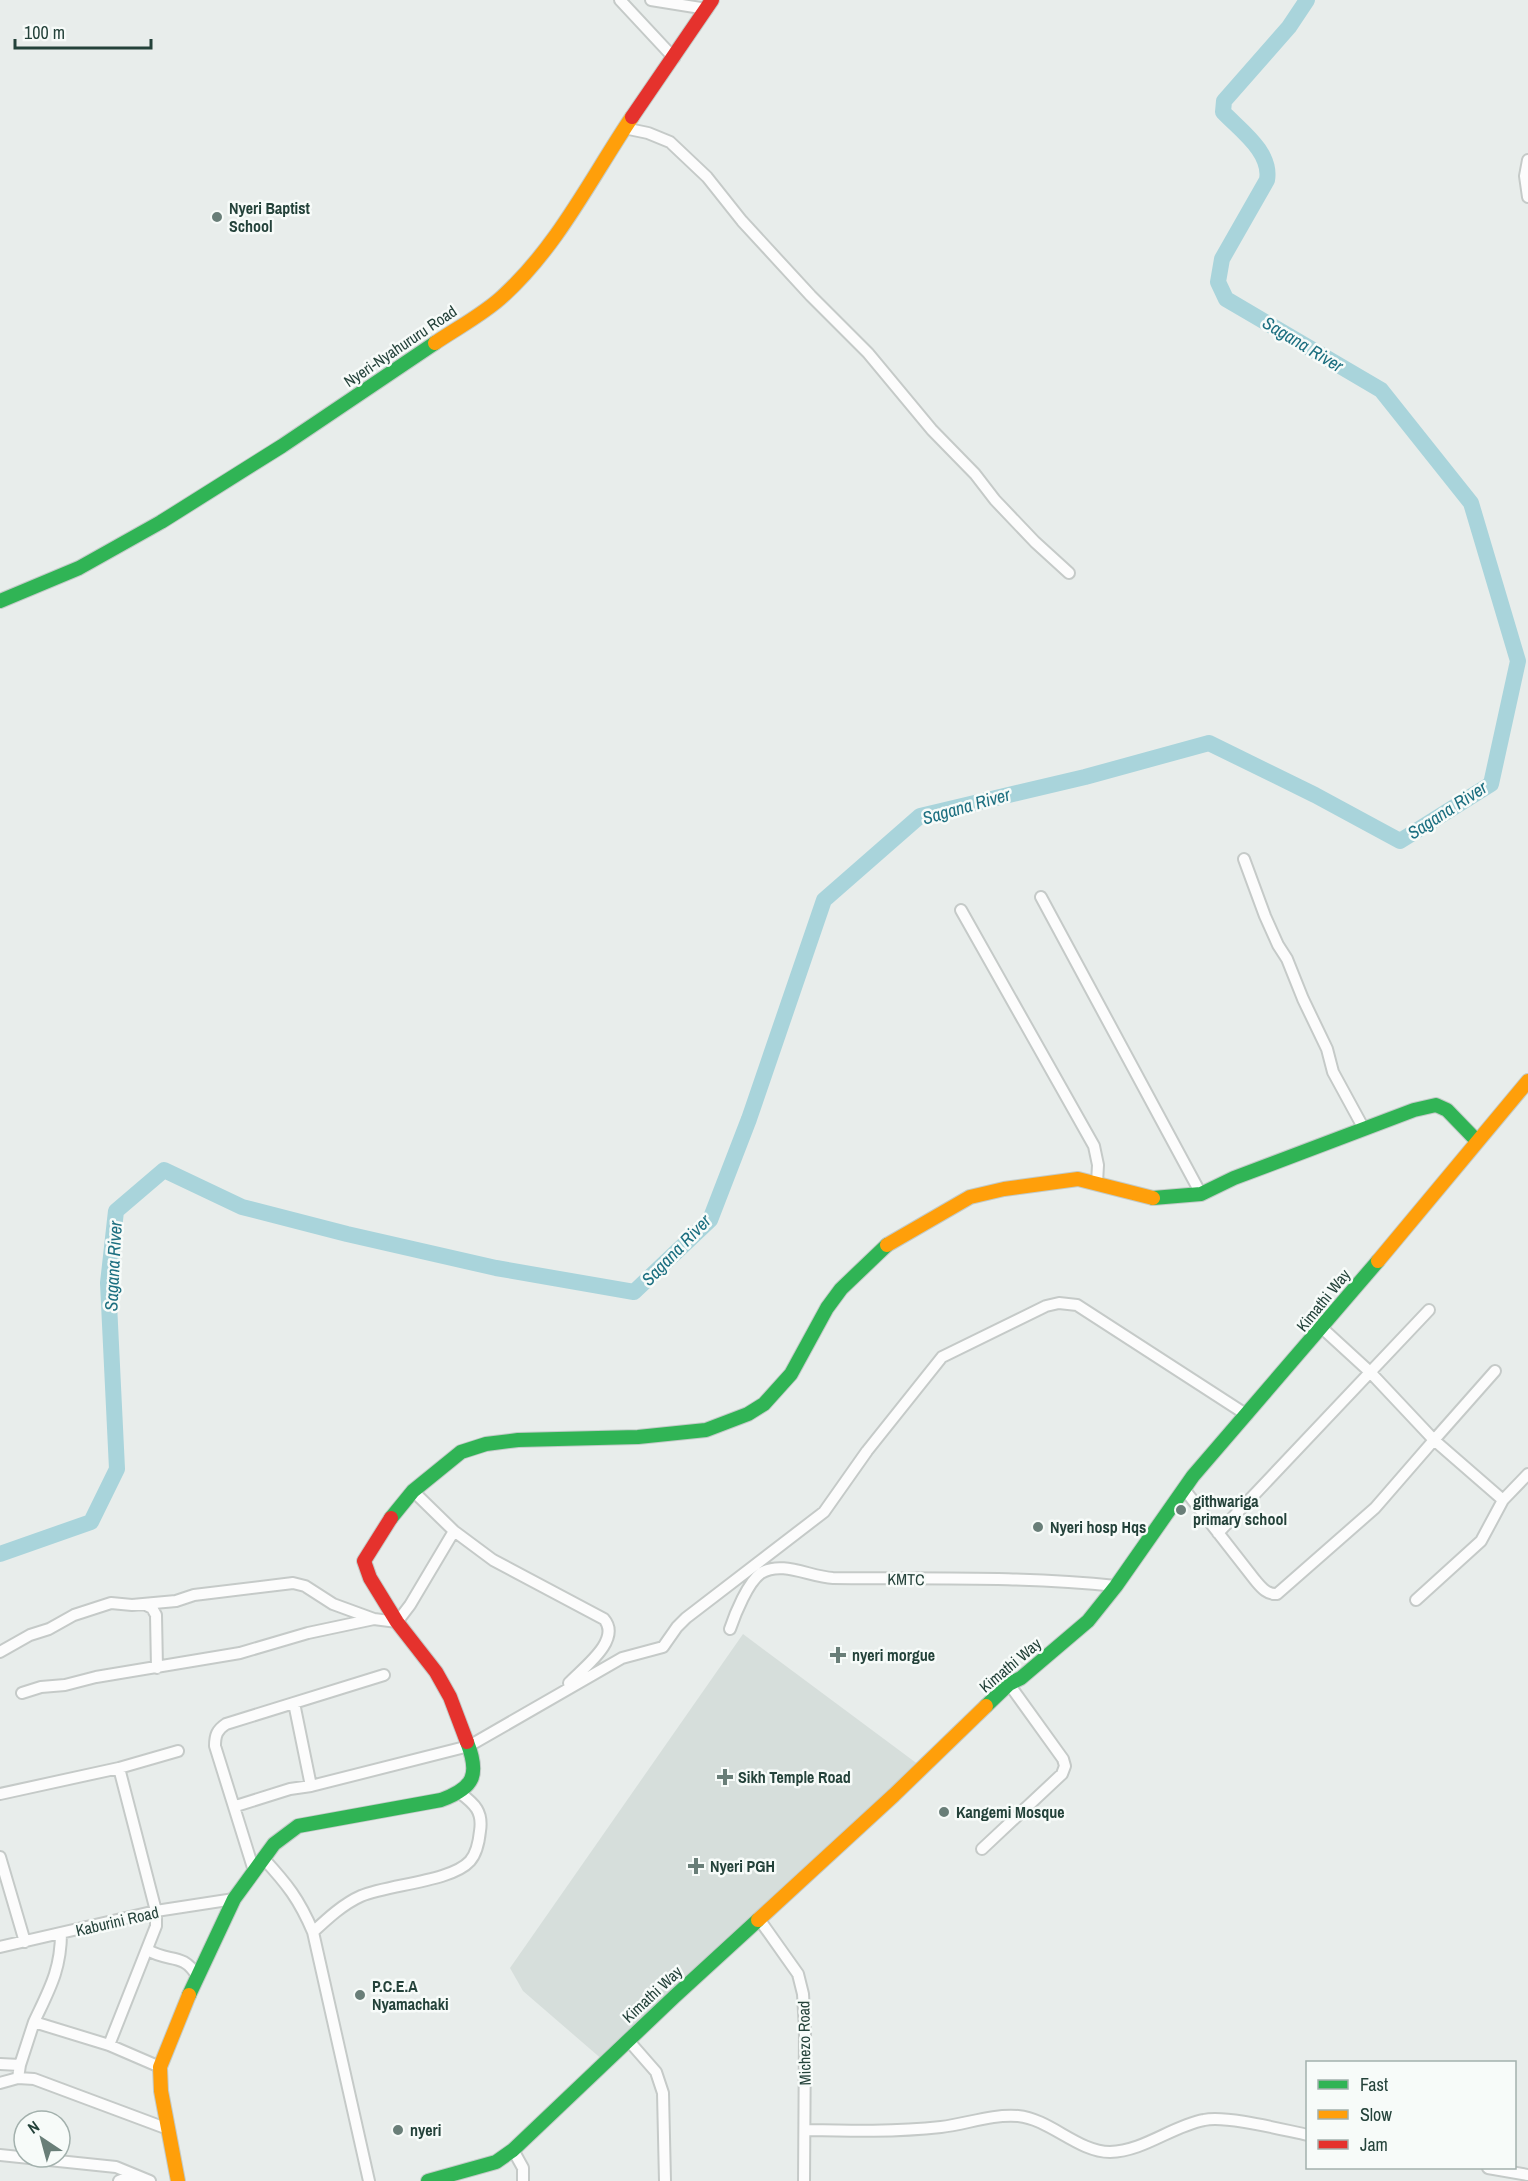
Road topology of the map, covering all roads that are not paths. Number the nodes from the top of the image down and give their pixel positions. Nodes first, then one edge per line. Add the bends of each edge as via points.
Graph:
1 (620, 0) edge
2 (651, 0) edge
3 (709, 4) edge
4 (674, 58) junction
5 (624, 128) junction
6 (1528, 160) edge
7 (1528, 197) edge
8 (1069, 573) dead end
9 (0, 601) edge
10 (1244, 859) dead end
11 (1041, 897) dead end
12 (961, 910) dead end
13 (1528, 1081) edge
14 (1364, 1128) junction
15 (1477, 1141) junction
16 (1097, 1183) junction
17 (1201, 1194) junction
18 (1429, 1310) dead end
19 (1322, 1328) junction
20 (1495, 1371) dead end
21 (1370, 1372) junction
22 (1247, 1415) junction
23 (1434, 1440) junction
24 (1528, 1474) edge
25 (1184, 1489) junction
26 (413, 1491) junction
27 (1503, 1500) junction
28 (454, 1531) junction
29 (1218, 1533) junction
30 (1116, 1586) junction
31 (1416, 1600) dead end
32 (144, 1604) junction
33 (374, 1619) junction
34 (397, 1622) junction
35 (730, 1629) dead end
36 (0, 1652) edge
37 (156, 1668) junction
38 (384, 1675) dead end
39 (1009, 1684) junction
40 (22, 1693) dead end
41 (558, 1694) junction
42 (294, 1703) junction
43 (469, 1746) junction
44 (178, 1751) dead end
45 (119, 1768) junction
46 (310, 1786) junction
47 (0, 1794) edge
48 (460, 1794) junction
49 (236, 1806) junction
50 (982, 1849) dead end
51 (0, 1857) edge
52 (262, 1858) junction
53 (254, 1871) junction
54 (234, 1899) junction
55 (156, 1911) junction
56 (759, 1919) junction
57 (313, 1932) junction
58 (61, 1933) junction
59 (25, 1942) junction
60 (0, 1947) edge
61 (148, 1950) junction
62 (197, 1976) junction
63 (34, 2022) junction
64 (628, 2040) junction
65 (109, 2045) junction
66 (0, 2064) edge
67 (20, 2065) junction
68 (160, 2067) junction
69 (18, 2078) junction
70 (0, 2082) edge
71 (168, 2129) junction
72 (805, 2130) junction
73 (1306, 2135) edge
74 (513, 2150) junction
75 (0, 2155) edge
76 (1494, 2169) edge
77 (134, 2175) junction
78 (1528, 2175) edge
79 (119, 2181) edge
80 (150, 2181) edge
81 (178, 2181) edge
82 (369, 2181) edge
83 (428, 2181) edge
84 (524, 2181) edge
85 (665, 2181) edge
86 (804, 2181) edge

1 - 4 street
2 - 3 street
3 - 4 street, Nyeri-Nyahururu Road
4 - 5 street, Nyeri-Nyahururu Road
5 - 8 street via 670,142 707,177 811,296 868,353 995,500
5 - 9 street, Nyeri-Nyahururu Road via 532,267 501,297 282,446 161,522 79,568
6 - 7 street
10 - 14 street via 1265,916 1327,1049 1332,1072
11 - 17 street
12 - 16 street via 1094,1146
13 - 15 street, Kimathi Way
14 - 15 street via 1436,1105 1447,1110
14 - 17 street
15 - 19 street, Kimathi Way
16 - 17 street via 1153,1198
16 - 26 street via 1078,1179 987,1192 955,1205 886,1245 834,1299 791,1374 764,1404 748,1413 706,1430 638,1437 518,1440 475,1446 461,1452
18 - 21 street
19 - 21 street
19 - 22 street, Kimathi Way
20 - 23 street
21 - 23 street
21 - 29 street
22 - 25 street, Kimathi Way
22 - 41 street via 1077,1305 1046,1305 942,1357 824,1512 686,1618 663,1647 622,1658
23 - 27 street
23 - 29 street via 1375,1508 1277,1594 1265,1591
24 - 27 street
25 - 29 street
25 - 30 street, Kimathi Way
26 - 28 street
26 - 34 street via 364,1561
27 - 31 street via 1481,1541
28 - 34 street
28 - 41 street via 493,1560 609,1624 608,1639 601,1649
30 - 35 street, KMTC via 1077,1581 827,1577 778,1568 760,1574 740,1601
30 - 39 street, Kimathi Way via 1088,1621
32 - 33 street via 293,1583
32 - 36 street via 98,1606
32 - 37 street via 156,1615
33 - 34 street
33 - 37 street via 240,1653
34 - 43 street via 436,1672
37 - 40 street
38 - 42 street
39 - 50 street via 1065,1767
39 - 56 street, Kimathi Way via 934,1759
41 - 43 street
42 - 46 street
42 - 49 street via 218,1729 215,1746
43 - 46 street
43 - 48 street via 474,1769 471,1782
44 - 45 street
45 - 47 street
45 - 55 street
46 - 49 street
48 - 52 street via 312,1821 285,1834
48 - 57 street via 480,1815 479,1840 470,1861 438,1877 357,1897
49 - 53 street
51 - 59 street
52 - 53 street
52 - 57 street via 290,1887
53 - 54 street
54 - 55 street, Kaburini Road
54 - 62 street
55 - 58 street, Kaburini Road
55 - 61 street via 156,1926
56 - 64 street, Kimathi Way
56 - 72 street, Michezo Road via 801,1984 806,2030
57 - 82 street
58 - 59 street, Kaburini Road
58 - 63 street via 57,1974
59 - 60 street, Kaburini Road
61 - 62 street via 160,1957 183,1960
61 - 65 street
62 - 68 street
63 - 65 street
63 - 67 street
64 - 74 street, Kimathi Way
64 - 85 street via 651,2065 663,2093
65 - 68 street
66 - 67 street
67 - 69 street
68 - 71 street
69 - 70 street
69 - 71 street via 34,2079
71 - 81 street
72 - 73 street via 940,2127 992,2116 1018,2116 1034,2119 1106,2152 1134,2148 1212,2118
72 - 86 street, Michezo Road
74 - 83 street, Kimathi Way via 495,2162
74 - 84 street via 523,2168
75 - 77 street via 116,2166
76 - 78 street
77 - 79 street
77 - 80 street

